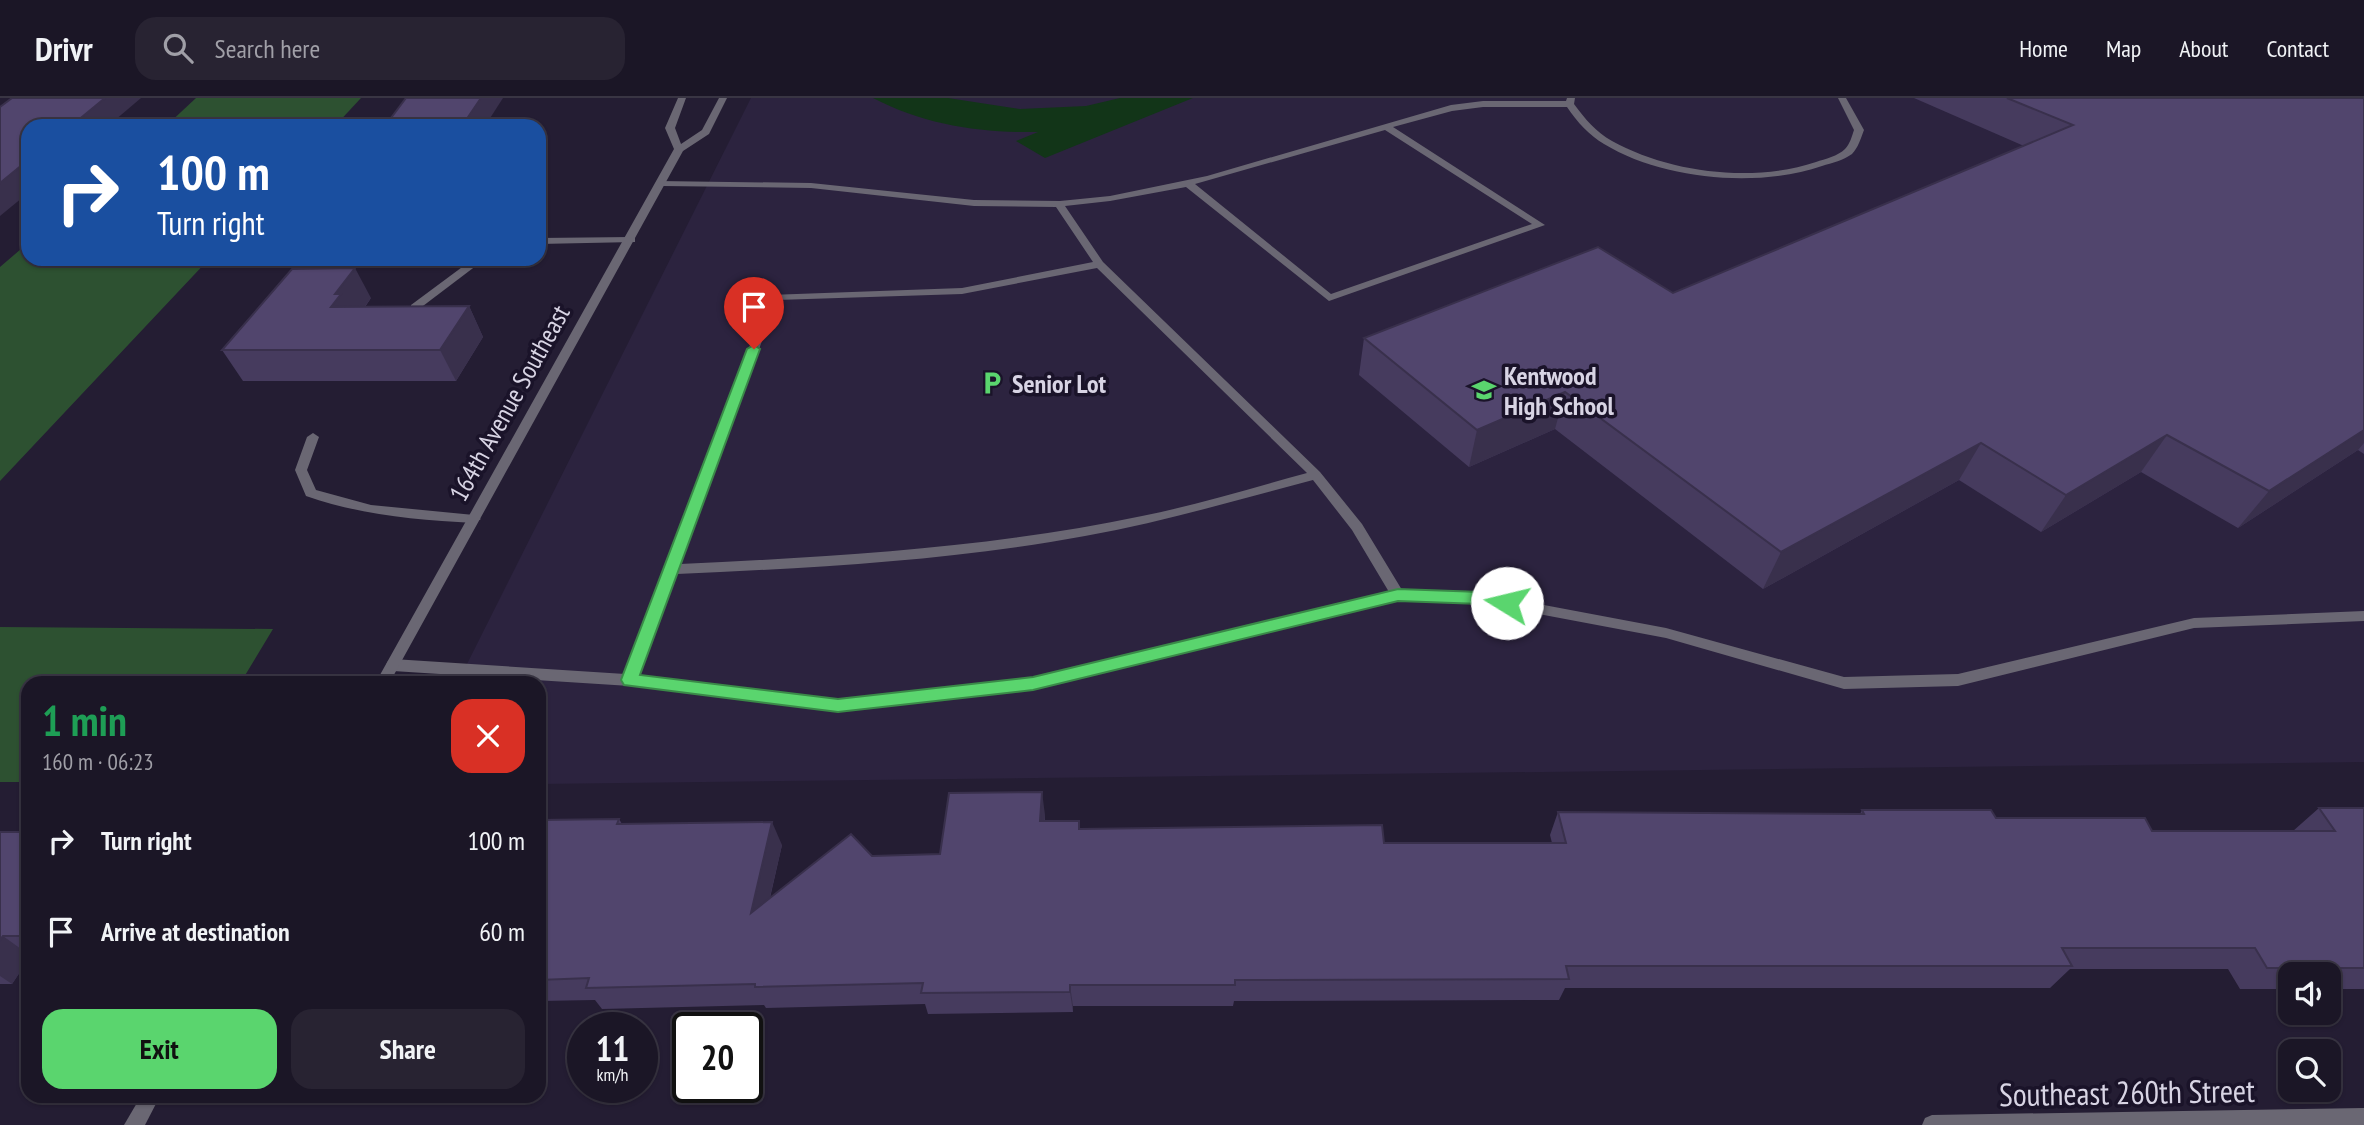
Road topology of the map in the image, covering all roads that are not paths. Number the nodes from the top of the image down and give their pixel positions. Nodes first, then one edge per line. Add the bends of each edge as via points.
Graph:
1 (682, 98) edge
2 (723, 98) edge
3 (1842, 98) edge
4 (1570, 101) edge
5 (1385, 126) junction
6 (679, 149) junction
7 (1187, 183) junction
8 (662, 184) junction
9 (1059, 204) junction
10 (631, 240) junction
11 (546, 241) edge
12 (1099, 264) junction
13 (471, 266) edge
14 (415, 307) edge
15 (313, 437) dead end
16 (1316, 475) junction
17 (474, 519) junction
18 (672, 569) junction
19 (1398, 595) junction
20 (2364, 616) edge
21 (393, 664) junction
22 (386, 676) edge
23 (630, 680) junction
24 (146, 1103) edge
25 (2364, 1118) edge
26 (134, 1125) edge
27 (1932, 1125) edge

1 - 6 street via 670,128
2 - 6 street, 164th Avenue Southeast via 706,132
3 - 4 street via 1859,130 1849,151 1809,170 1762,176 1675,167 1628,152 1586,126
4 - 5 street via 1451,108
5 - 7 street
5 - 7 street via 1540,225 1329,298
6 - 8 street, 164th Avenue Southeast
7 - 9 street
8 - 9 street via 806,186 984,203
8 - 10 street, 164th Avenue Southeast
9 - 12 street
10 - 11 street
10 - 17 street, 164th Avenue Southeast
12 - 16 street
12 - 18 street via 961,291 773,297
13 - 14 street
15 - 17 street via 301,470 311,493 381,513
16 - 18 street via 1142,521 1045,537 834,563
16 - 19 street via 1357,527
17 - 21 street, 164th Avenue Southeast
18 - 23 street
19 - 20 street via 1481,598 1666,633 1844,683 1958,680 2194,623
19 - 23 street via 1033,683 851,704
21 - 22 street, 164th Avenue Southeast
21 - 23 street
24 - 26 street
25 - 27 street, Southeast 260th Street

